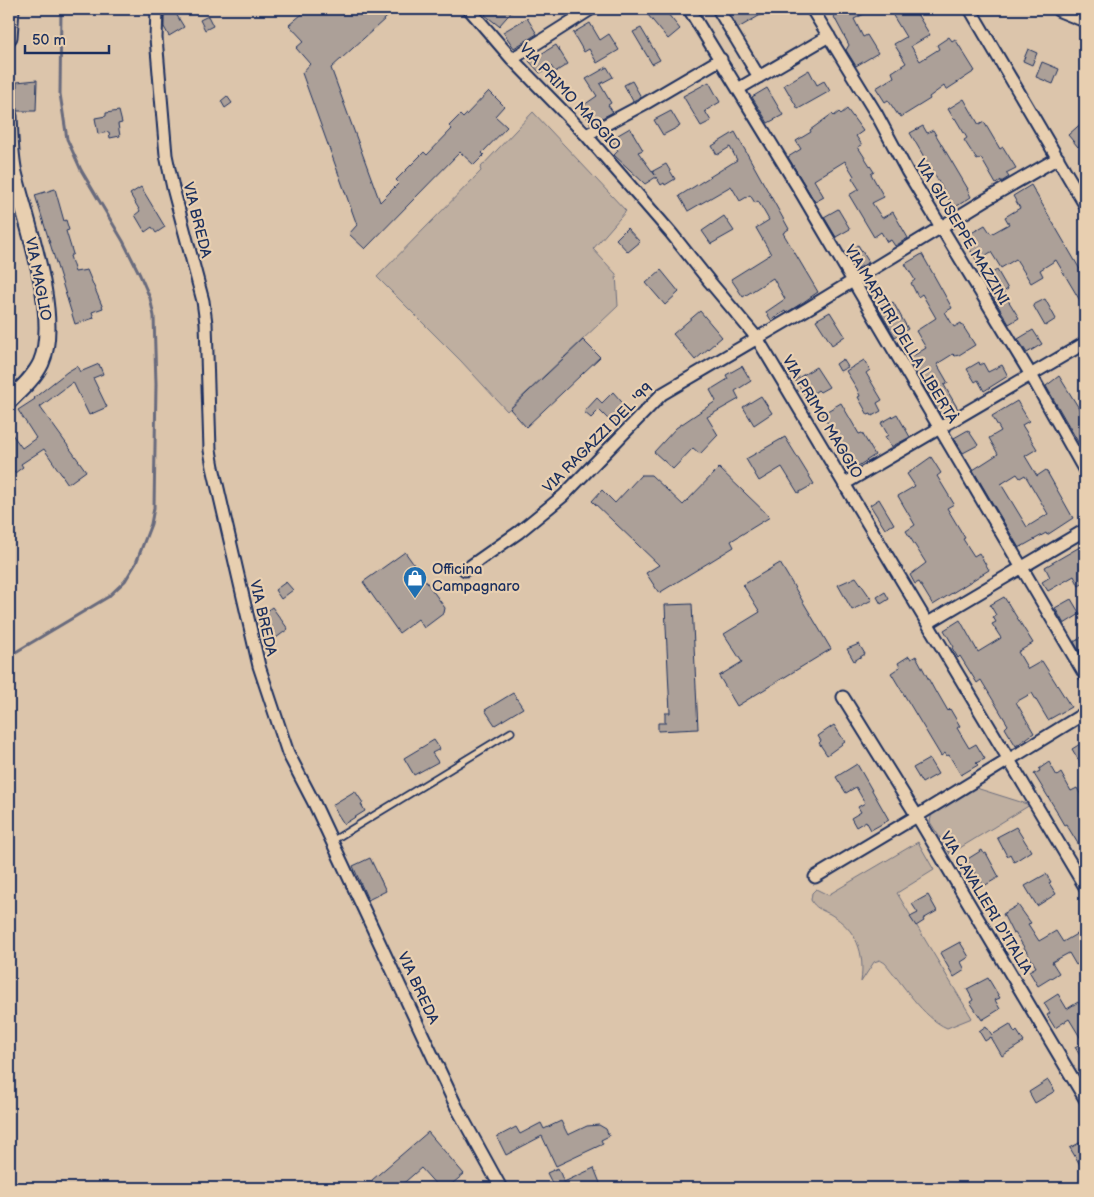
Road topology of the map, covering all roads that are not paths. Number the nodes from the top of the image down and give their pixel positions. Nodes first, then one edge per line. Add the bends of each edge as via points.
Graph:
1 (11, 9) edge
2 (157, 9) edge
3 (469, 9) edge
4 (591, 9) edge
5 (690, 9) edge
6 (718, 9) edge
7 (812, 9) edge
8 (970, 9) edge
9 (1060, 9) edge
10 (1085, 19) edge
11 (829, 36) junction
12 (9, 37) edge
13 (512, 59) junction
14 (720, 59) junction
15 (759, 77) junction
16 (738, 89) junction
17 (9, 116) edge
18 (586, 135) junction
19 (1058, 158) junction
20 (1085, 205) edge
21 (942, 228) junction
22 (852, 281) junction
23 (758, 338) junction
24 (1085, 343) edge
25 (1031, 375) junction
26 (9, 401) edge
27 (941, 429) junction
28 (1085, 471) edge
29 (844, 484) junction
30 (1085, 530) edge
31 (1022, 568) junction
32 (465, 570) dead end
33 (928, 623) junction
34 (1085, 675) edge
35 (844, 697) dead end
36 (1085, 713) edge
37 (511, 732) dead end
38 (1010, 760) junction
39 (917, 816) junction
40 (332, 840) junction
41 (815, 877) dead end
42 (1085, 887) edge
43 (1085, 1099) edge
44 (501, 1188) edge

1 - 12 main road
2 - 40 street, VIA BREDA via 157,58 166,155 206,323 210,450 216,485 259,666 288,753
3 - 13 street, VIA PRIMO MAGGIO
4 - 13 street
5 - 14 street, VIA MARTIRI DELLA LIBERTÀ
6 - 15 street
7 - 11 street, VIA GIUSEPPE MAZZINI
8 - 19 street
9 - 10 main road
11 - 15 street
11 - 21 street, VIA GIUSEPPE MAZZINI
13 - 18 street, VIA PRIMO MAGGIO
14 - 16 street, VIA MARTIRI DELLA LIBERTÀ
14 - 18 street
15 - 16 street
16 - 22 street, VIA MARTIRI DELLA LIBERTÀ
17 - 26 main road, VIA MAGLIO via 14,170 44,294 48,336 41,364
18 - 23 street, VIA PRIMO MAGGIO
19 - 20 street
19 - 21 street, VIA RAGAZZI DEL '99
21 - 22 street, VIA RAGAZZI DEL '99
21 - 25 street, VIA GIUSEPPE MAZZINI
22 - 23 street, VIA RAGAZZI DEL '99
22 - 27 street, VIA MARTIRI DELLA LIBERTÀ
23 - 29 street, VIA PRIMO MAGGIO
23 - 32 street, VIA RAGAZZI DEL '99 via 662,394 563,496
24 - 25 street
25 - 27 street
25 - 28 street, VIA GIUSEPPE MAZZINI
27 - 29 street
27 - 31 street, VIA MARTIRI DELLA LIBERTÀ
29 - 33 street, VIA PRIMO MAGGIO
30 - 31 street
31 - 33 street
31 - 34 street, VIA MARTIRI DELLA LIBERTÀ
33 - 38 street, VIA PRIMO MAGGIO
35 - 39 street, VIA CAVALIERI D'ITALIA
36 - 38 street
37 - 40 lane
38 - 39 street
38 - 42 street, VIA PRIMO MAGGIO
39 - 41 street
39 - 43 street, VIA CAVALIERI D'ITALIA
40 - 44 street, VIA BREDA via 457,1108

